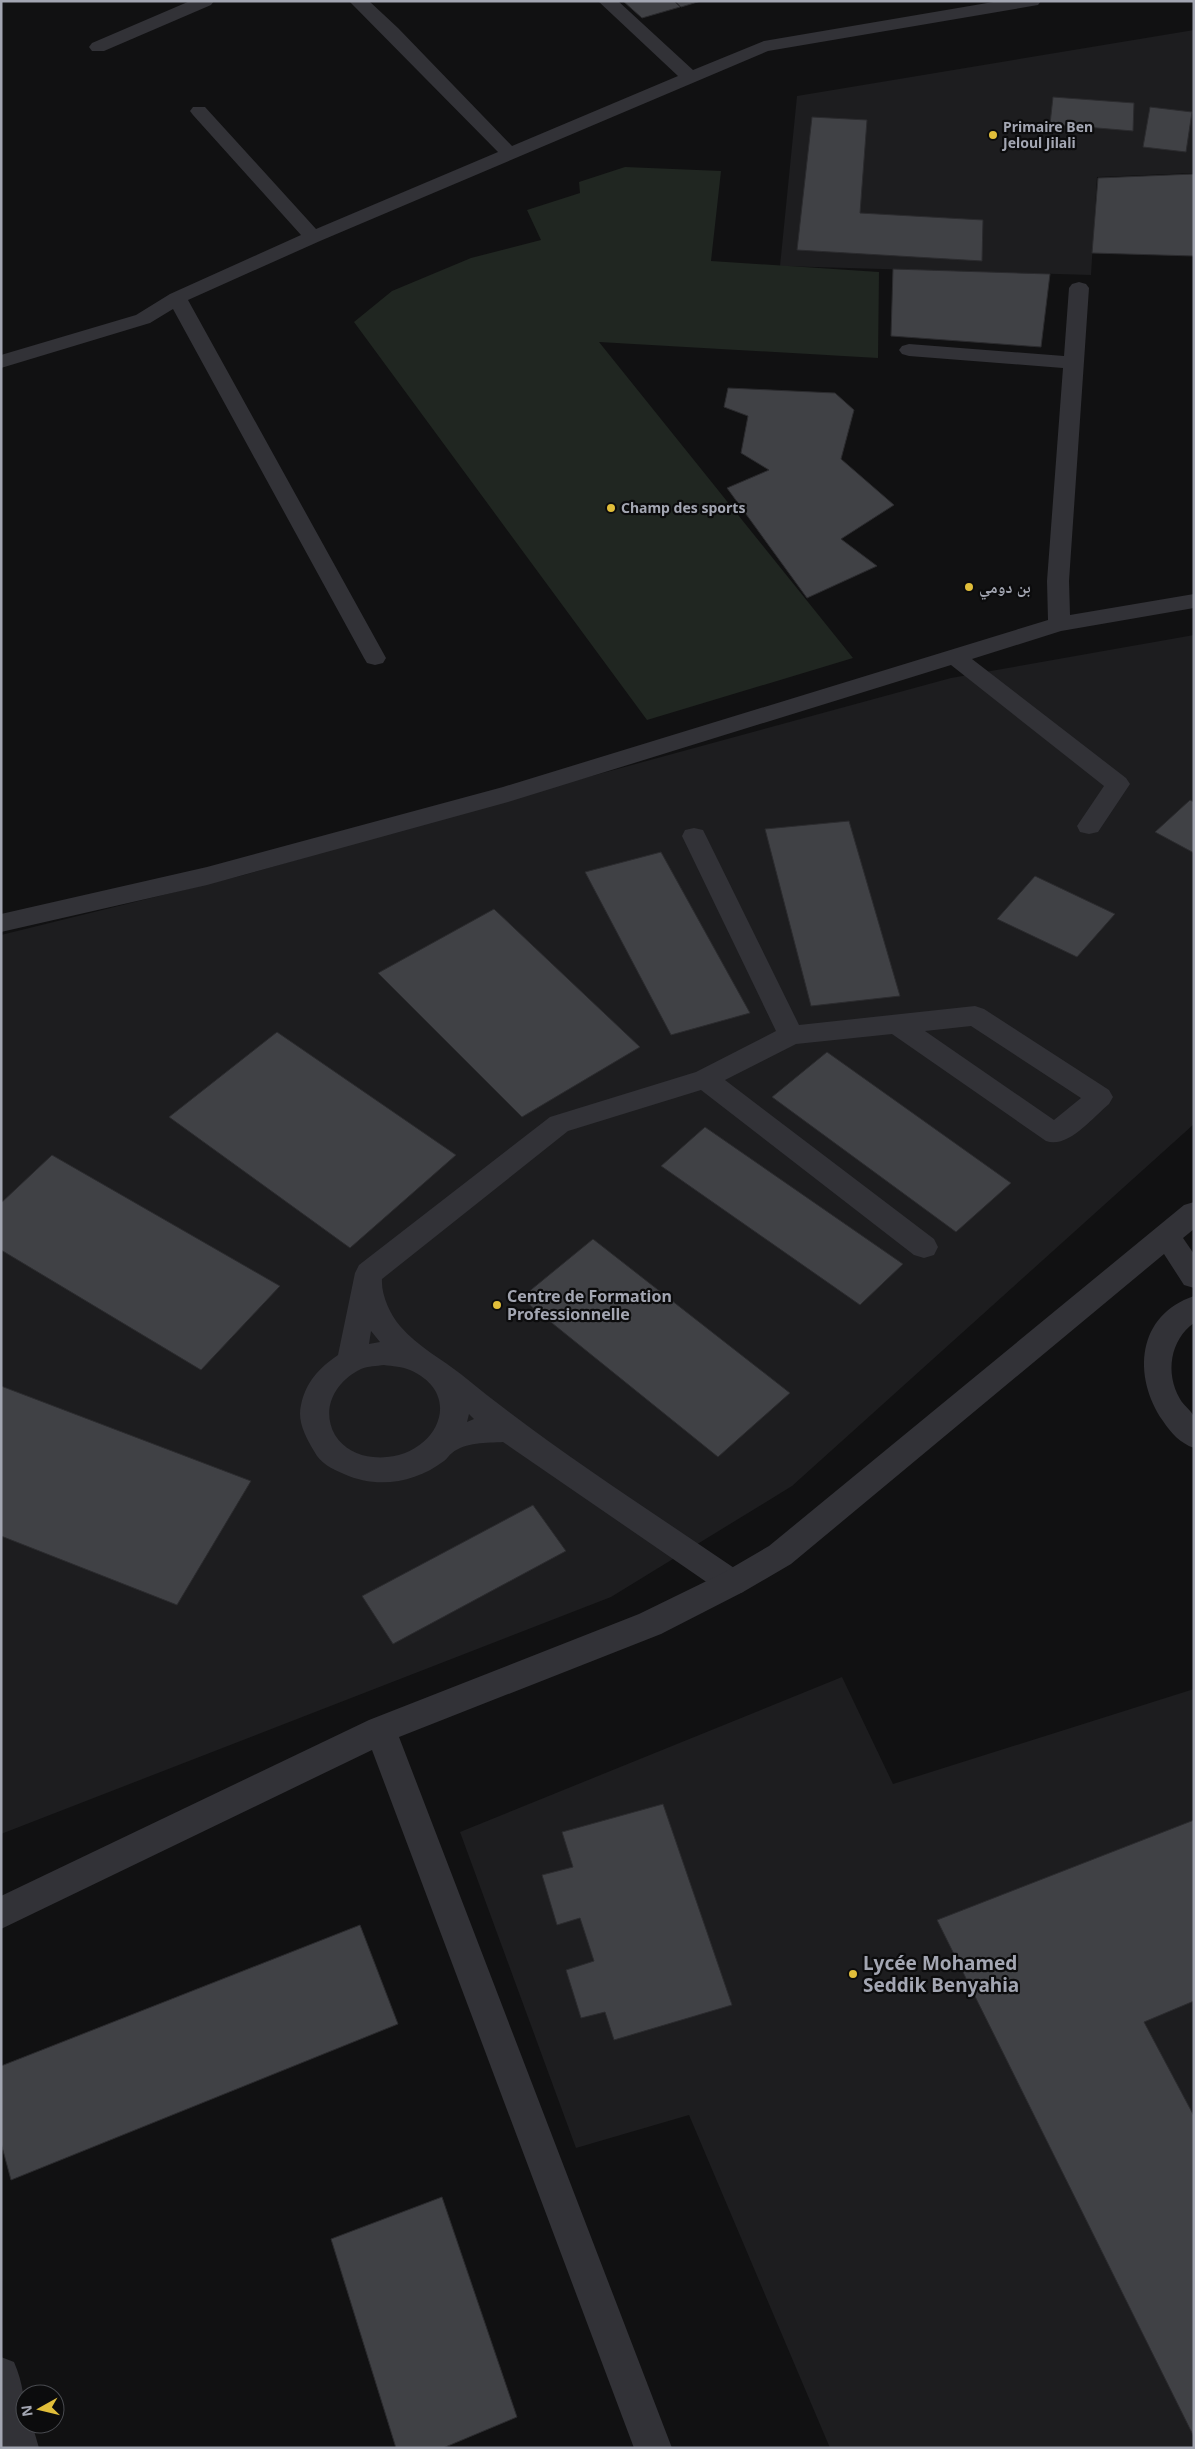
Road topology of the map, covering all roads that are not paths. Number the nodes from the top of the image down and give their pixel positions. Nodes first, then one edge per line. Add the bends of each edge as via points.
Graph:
1 (205, 1) edge
2 (358, 1) edge
3 (607, 1) edge
4 (1032, 1) edge
5 (98, 47) dead end
6 (689, 76) junction
7 (198, 111) dead end
8 (509, 153) junction
9 (313, 237) junction
10 (1079, 288) dead end
11 (177, 298) junction
12 (909, 350) dead end
13 (1, 362) edge
14 (1074, 363) junction
15 (1194, 601) edge
16 (1059, 624) junction
17 (954, 656) junction
18 (375, 658) dead end
19 (1089, 826) dead end
20 (694, 836) dead end
21 (1, 923) edge
22 (896, 1024) junction
23 (791, 1035) junction
24 (705, 1079) junction
25 (1194, 1213) edge
26 (1166, 1236) junction
27 (924, 1247) dead end
28 (369, 1273) junction
29 (1194, 1277) edge
30 (1194, 1307) edge
31 (416, 1358) junction
32 (351, 1361) junction
33 (442, 1375) junction
34 (508, 1430) junction
35 (1194, 1436) edge
36 (444, 1443) junction
37 (732, 1582) junction
38 (380, 1730) junction
39 (1, 1913) edge
40 (1, 2375) edge
41 (20, 2448) edge
42 (652, 2448) edge

1 - 5 street
2 - 8 street
3 - 6 street
4 - 6 street via 764,46
6 - 8 street
7 - 9 street
8 - 9 street
9 - 11 street
10 - 14 street
11 - 13 street via 143,319
11 - 18 street
12 - 14 street
14 - 16 street via 1058,582
15 - 16 street
16 - 17 street
17 - 19 street via 1118,784
17 - 21 street via 508,794 207,876
20 - 23 street
22 - 22 street via 975,1016 1100,1097 1055,1134
22 - 23 street
23 - 24 street
24 - 27 street
24 - 28 street via 559,1124
25 - 26 street
26 - 29 street
26 - 37 street via 780,1555
28 - 31 street via 375,1312 384,1329
28 - 32 street
30 - 35 street via 1167,1330 1156,1365 1165,1403
31 - 32 street via 384,1353
31 - 33 street
32 - 36 street via 327,1380 314,1407 318,1435 337,1458 351,1466 385,1472 418,1462
33 - 34 street
33 - 36 street via 451,1388 455,1415
34 - 36 street via 475,1430
34 - 37 street
37 - 38 street via 650,1624
38 - 39 street
38 - 42 street
40 - 41 street

